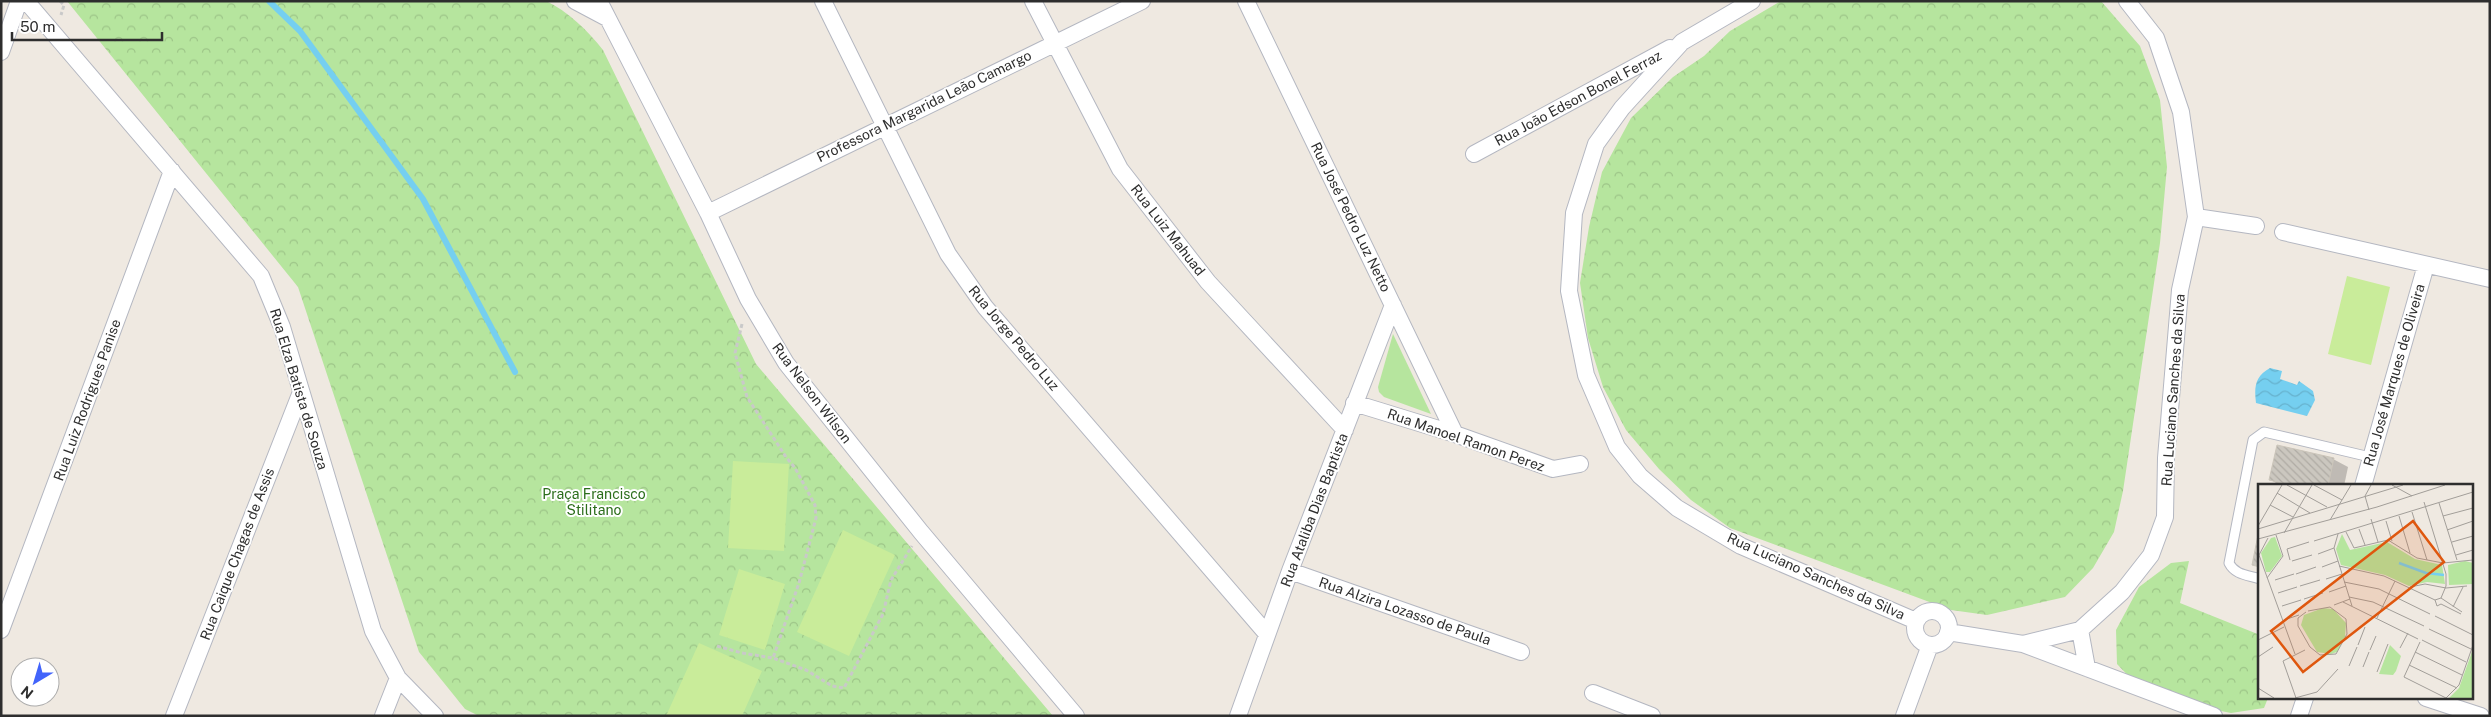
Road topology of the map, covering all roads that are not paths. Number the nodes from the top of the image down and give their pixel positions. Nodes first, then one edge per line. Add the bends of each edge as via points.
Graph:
1 (19, 1) edge
2 (26, 1) edge
3 (575, 1) edge
4 (599, 1) edge
5 (823, 1) edge
6 (1033, 1) edge
7 (1142, 1) edge
8 (1246, 1) edge
9 (1752, 1) edge
10 (2127, 1) edge
11 (607, 18) junction
12 (1682, 42) junction
13 (1054, 44) junction
14 (1, 52) edge
15 (883, 126) junction
16 (1474, 154) dead end
17 (172, 171) junction
18 (708, 213) junction
19 (2196, 217) junction
20 (2256, 226) dead end
21 (2283, 232) dead end
22 (2426, 265) junction
23 (2490, 279) edge
24 (1393, 305) junction
25 (301, 392) junction
26 (1354, 402) junction
27 (1344, 430) junction
28 (1455, 434) junction
29 (2370, 457) junction
30 (1580, 464) dead end
31 (2363, 484) edge
32 (1290, 571) junction
33 (2258, 578) edge
34 (1916, 621) junction
35 (1, 630) edge
36 (2080, 630) junction
37 (1948, 632) junction
38 (1267, 634) junction
39 (2023, 644) junction
40 (1930, 645) junction
41 (1521, 652) dead end
42 (2087, 668) junction
43 (398, 678) junction
44 (1593, 693) dead end
45 (2304, 700) edge
46 (2432, 700) edge
47 (174, 716) edge
48 (383, 716) edge
49 (435, 716) edge
50 (1076, 716) edge
51 (1238, 716) edge
52 (1652, 716) edge
53 (1904, 716) edge
54 (2214, 716) edge
55 (2299, 716) edge
56 (2481, 716) edge

1 - 14 street
2 - 17 street, Rua Elza Batista de Souza
3 - 11 street
4 - 11 street, Rua Nelson Wilson
5 - 15 street, Rua Jorge Pedro Luz
6 - 13 street, Rua Luiz Mahuad
7 - 13 street, Professora Margarida Leão Camargo
8 - 24 street, Rua José Pedro Luz Netto
9 - 12 street, Rua Luciano Sanches da Silva
10 - 19 street, Rua Luciano Sanches da Silva via 2156,38 2181,112
11 - 18 street, Rua Nelson Wilson
12 - 16 street, Rua João Edson Bonel Ferraz
12 - 34 street, Rua Luciano Sanches da Silva via 1622,108 1596,144 1574,213 1569,291 1586,375 1617,447 1640,476 1677,508 1741,546
13 - 15 street, Professora Margarida Leão Camargo
13 - 27 street, Rua Luiz Mahuad via 1120,169 1208,282
15 - 18 street, Professora Margarida Leão Camargo
15 - 38 street, Rua Jorge Pedro Luz via 948,254 985,308
17 - 25 street, Rua Elza Batista de Souza via 261,276 282,327
17 - 35 street, Rua Luiz Rodrigues Panise
18 - 50 street, Rua Nelson Wilson via 748,299 786,363
19 - 20 street
19 - 36 street, Rua Luciano Sanches da Silva via 2180,290 2166,458 2165,516 2151,555 2122,592
21 - 22 street
22 - 23 street
22 - 29 street, Rua José Marques de Oliveira
24 - 26 street, Rua Ataliba Dias Baptista
24 - 28 street, Rua José Pedro Luz Netto
25 - 43 street, Rua Elza Batista de Souza via 373,631
25 - 47 street, Rua Caique Chagas de Assis
26 - 27 street, Rua Ataliba Dias Baptista
26 - 28 street, Rua Manoel Ramon Perez
27 - 32 street, Rua Ataliba Dias Baptista
28 - 30 street, Rua Manoel Ramon Perez via 1553,469
29 - 31 street, Rua José Marques de Oliveira
29 - 33 lane via 2264,432 2258,434 2254,440 2229,563 2238,573
32 - 38 street, Rua Ataliba Dias Baptista
32 - 41 street, Rua Alzira Lozasso de Paula
34 - 37 street via 1926,612 1939,613 1947,623
34 - 40 street via 1919,639
36 - 39 street, Rua Luciano Sanches da Silva
36 - 42 street
37 - 39 street, Rua Luciano Sanches da Silva
37 - 40 street via 1943,640
38 - 51 street, Rua Ataliba Dias Baptista
39 - 42 street
40 - 53 street
42 - 54 street
43 - 48 street
43 - 49 street, Rua Elza Batista de Souza
44 - 52 street
45 - 55 street
46 - 56 street

